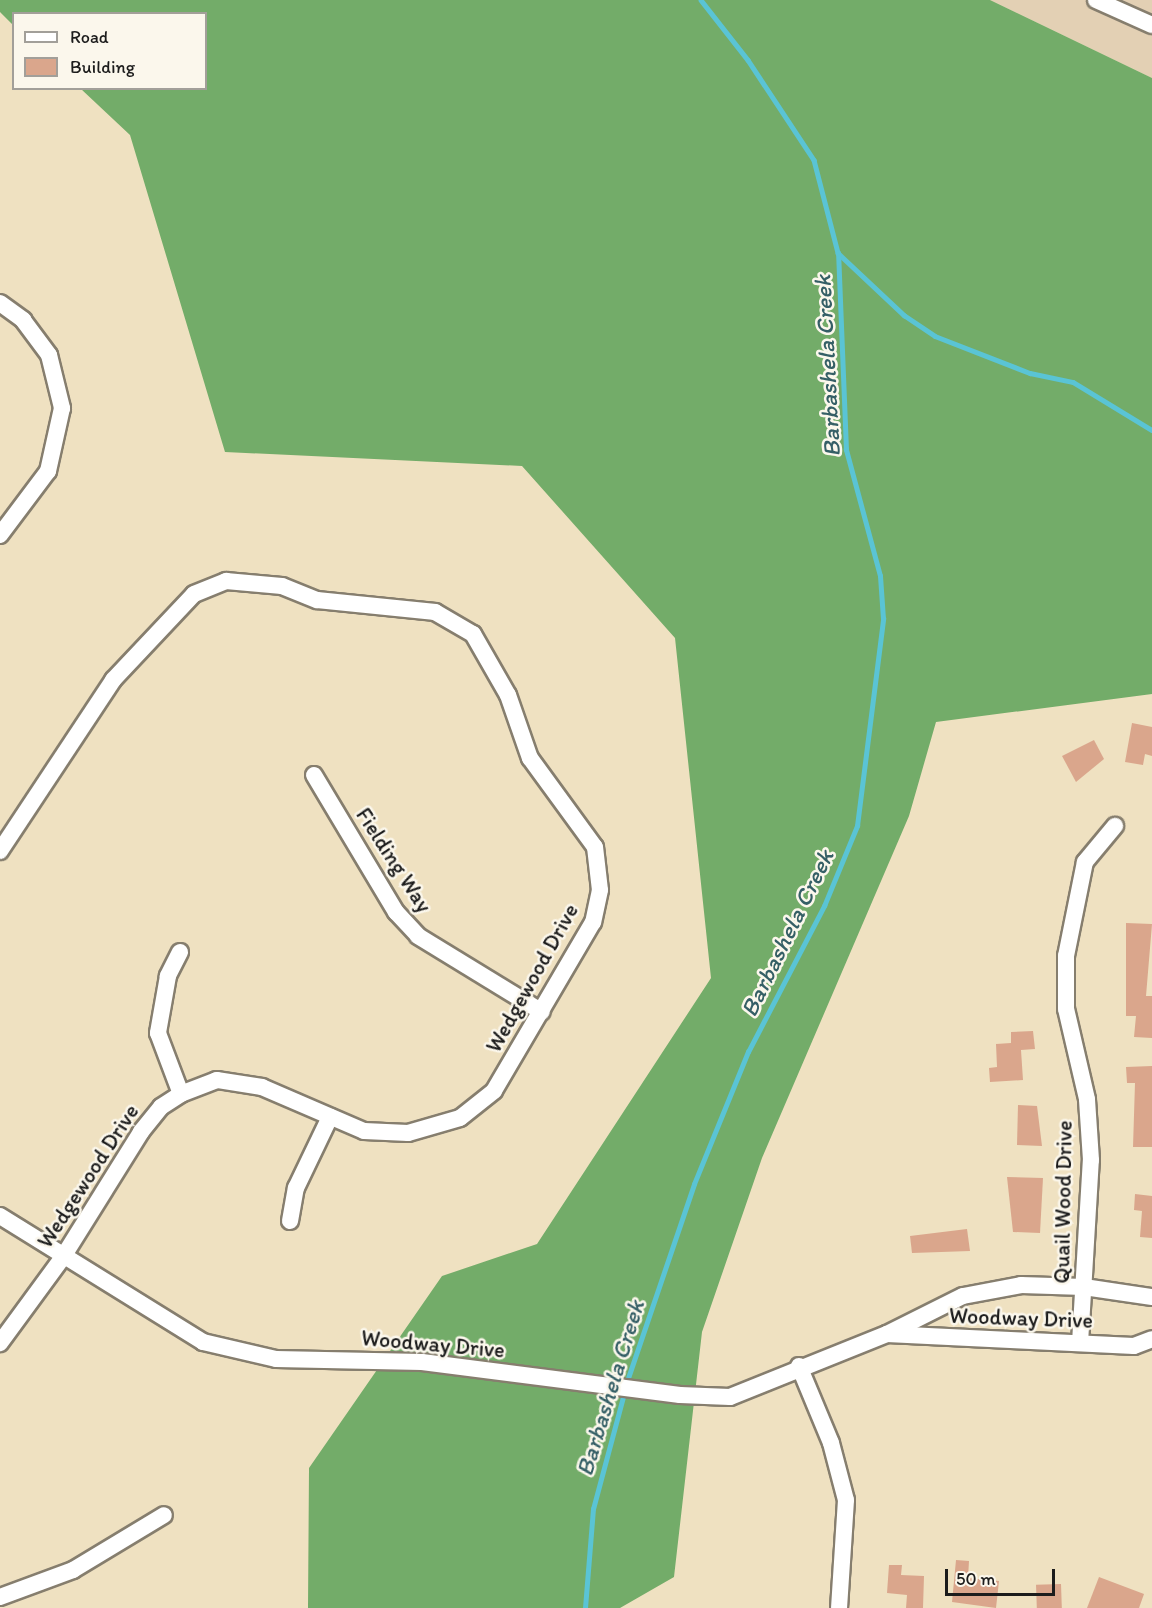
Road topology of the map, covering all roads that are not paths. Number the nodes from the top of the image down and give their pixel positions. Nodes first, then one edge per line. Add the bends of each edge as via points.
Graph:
1 (1096, 0) edge
2 (1152, 25) edge
3 (0, 303) edge
4 (0, 535) edge
5 (314, 775) dead end
6 (1115, 825) dead end
7 (0, 851) edge
8 (180, 952) dead end
9 (542, 1012) junction
10 (181, 1094) junction
11 (330, 1117) junction
12 (0, 1216) edge
13 (290, 1221) dead end
14 (63, 1257) junction
15 (1084, 1287) junction
16 (1152, 1297) edge
17 (887, 1334) junction
18 (1152, 1340) edge
19 (0, 1343) edge
20 (1080, 1343) junction
21 (800, 1366) junction
22 (164, 1515) dead end
23 (0, 1597) edge
24 (839, 1608) edge

1 - 2 street
3 - 4 street via 23,321 49,355 62,408 48,471
5 - 9 street, Fielding Way via 396,912 418,936
6 - 15 street, Quail Wood Drive via 1085,862 1066,956 1066,1009 1087,1099 1091,1160
7 - 9 street, Wedgewood Drive via 113,680 194,594 226,581 258,583 317,600 435,612 473,634 508,694 530,758 566,803 598,858 600,890 593,922
8 - 10 street via 168,976 158,1033
9 - 11 street, Wedgewood Drive via 494,1091 460,1118 408,1133 364,1131
10 - 11 street, Wedgewood Drive via 217,1080 262,1087
10 - 14 street, Wedgewood Drive via 161,1107 141,1132
11 - 13 street via 296,1188
12 - 14 street, Woodway Drive
14 - 19 street, Wedgewood Drive
14 - 21 street, Woodway Drive via 203,1342 276,1359 376,1358 680,1395 730,1397
15 - 16 street, Woodway Drive
15 - 17 street, Woodway Drive via 1021,1286 963,1296
15 - 20 street, Quail Wood Drive
17 - 20 street, Woodway Drive
17 - 21 street, Woodway Drive
18 - 20 street, Woodway Drive via 1134,1346
21 - 24 street via 831,1443 846,1500
22 - 23 street via 73,1570

